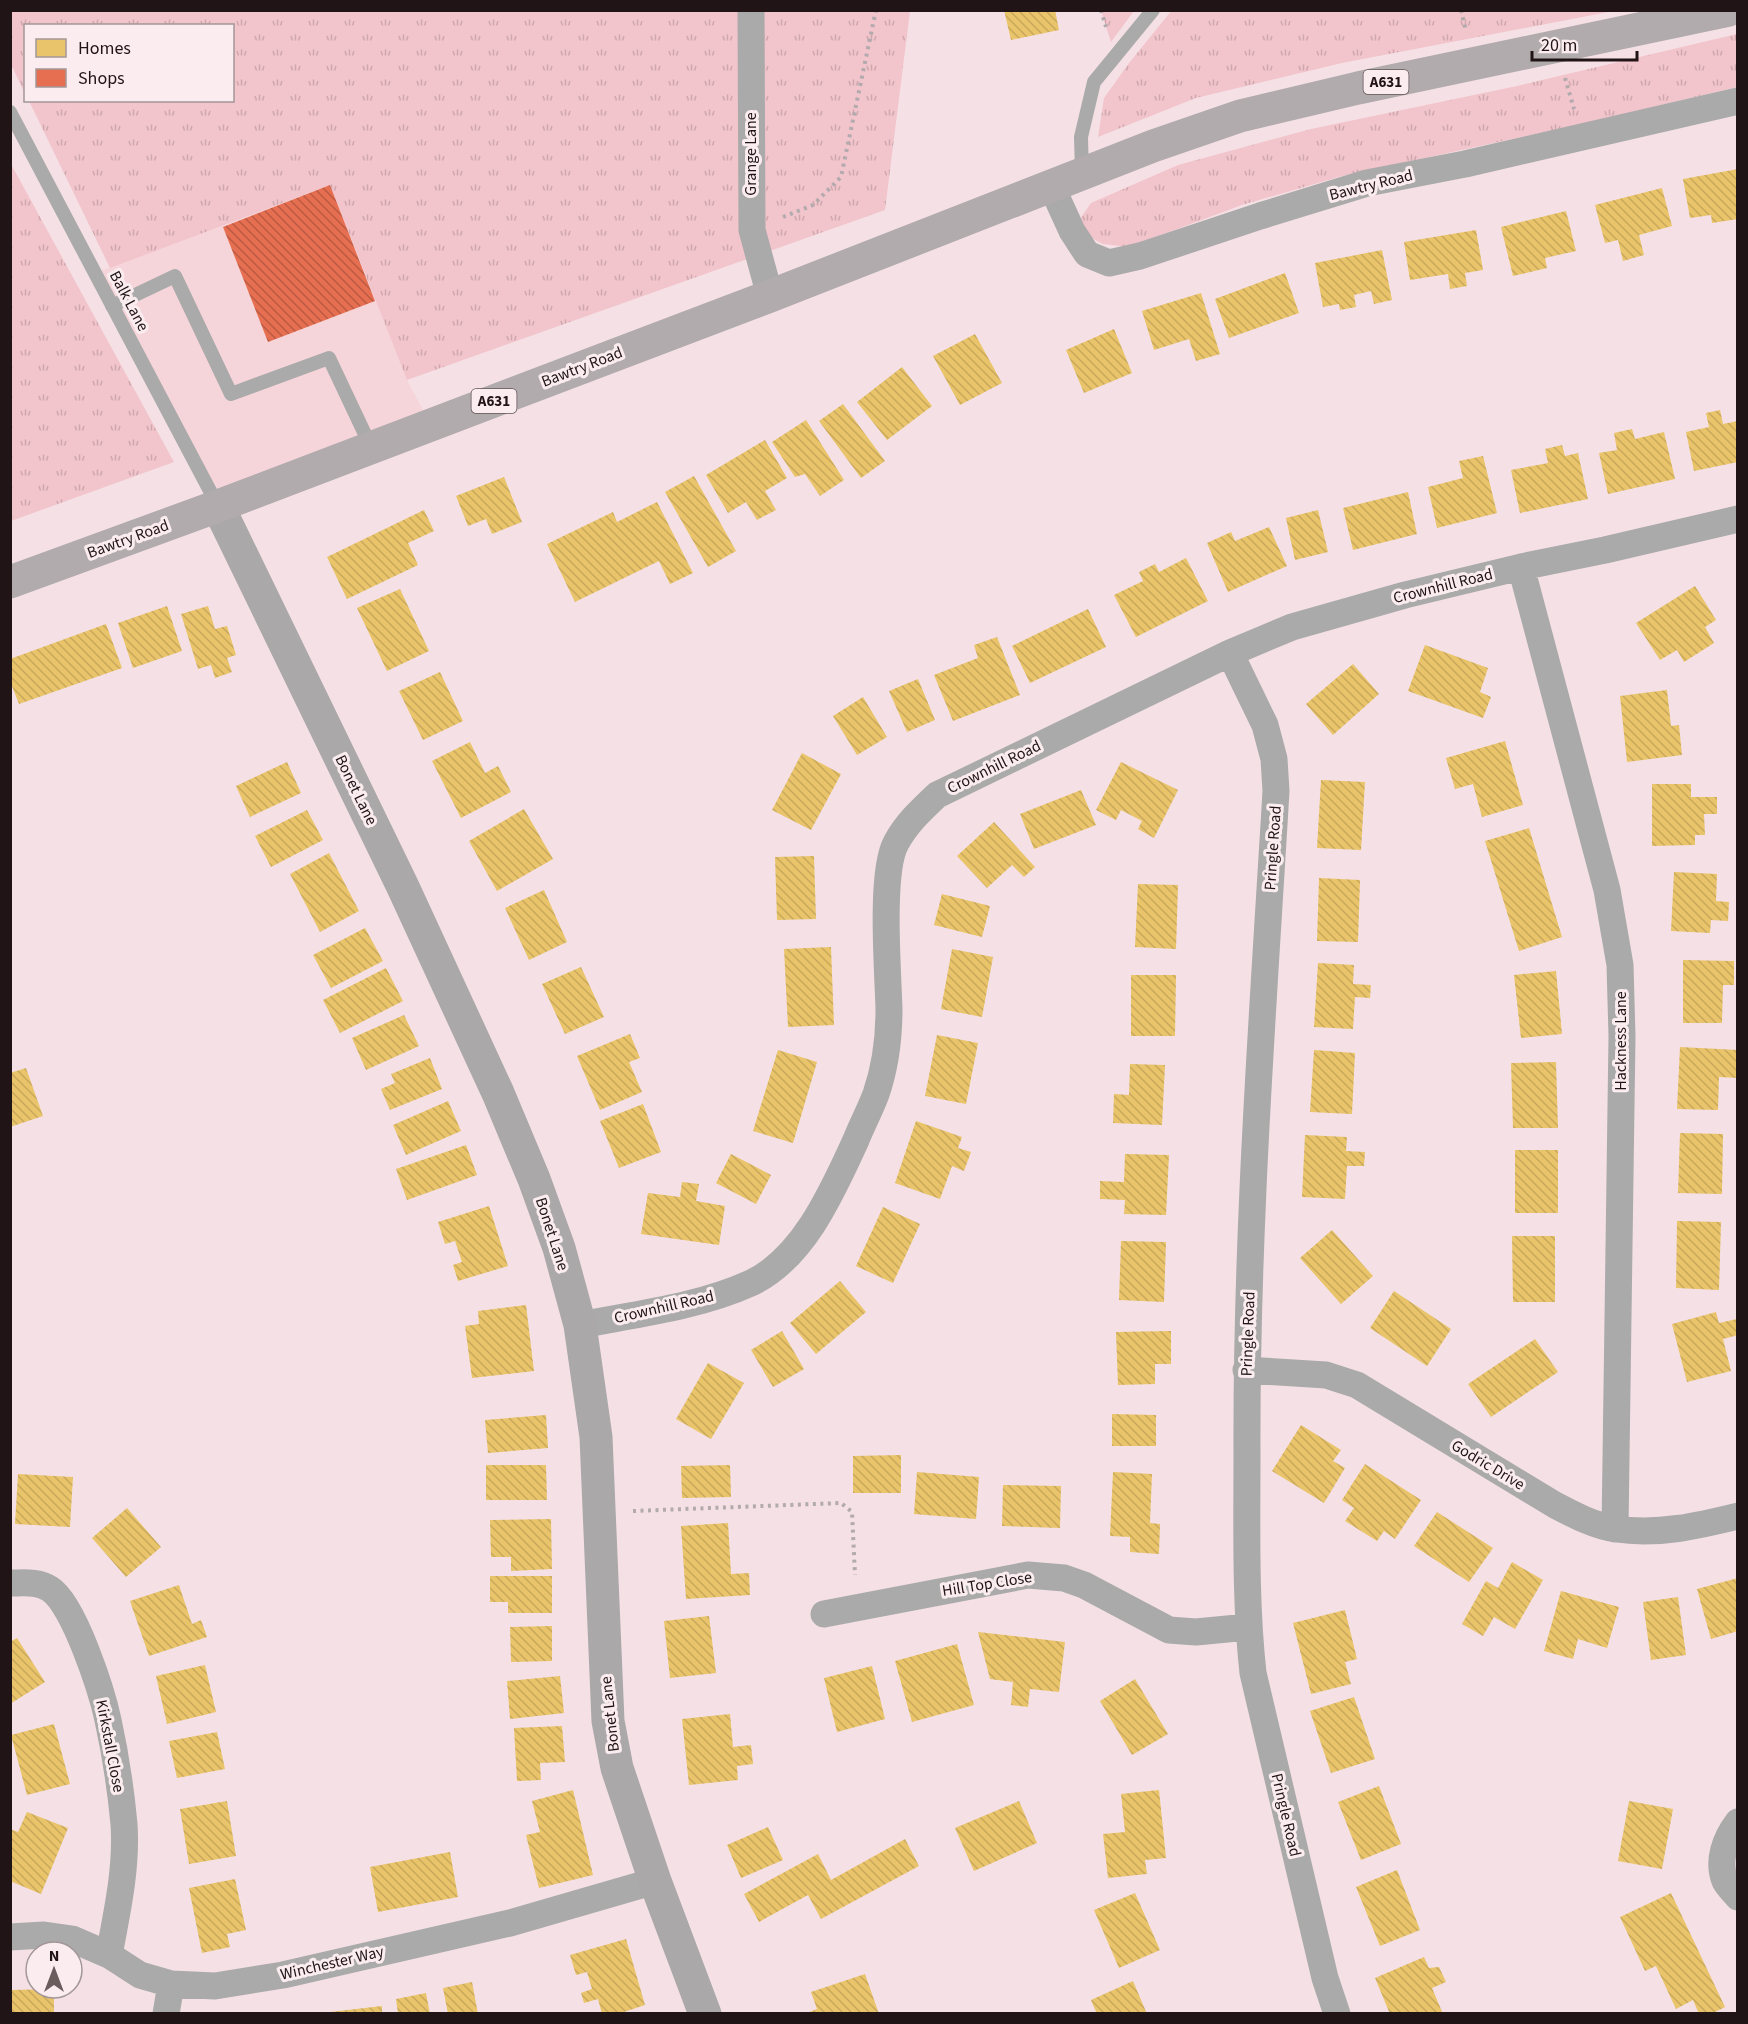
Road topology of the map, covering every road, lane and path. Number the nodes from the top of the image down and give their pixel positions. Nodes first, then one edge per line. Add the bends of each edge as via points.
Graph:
1 (751, 10) edge
2 (876, 10) edge
3 (1153, 10) edge
4 (1729, 10) edge
5 (1555, 46) junction
6 (1737, 101) edge
7 (10, 112) edge
8 (1582, 136) junction
9 (1082, 173) junction
10 (1051, 185) junction
11 (752, 230) junction
12 (770, 296) junction
13 (112, 306) junction
14 (371, 447) junction
15 (218, 506) junction
16 (1737, 519) edge
17 (1521, 567) junction
18 (10, 582) edge
19 (1230, 653) junction
20 (580, 1325) junction
21 (1246, 1370) junction
22 (599, 1513) junction
23 (1737, 1516) edge
24 (1615, 1528) junction
25 (10, 1583) edge
26 (857, 1607) junction
27 (824, 1614) dead end
28 (1248, 1627) junction
29 (1737, 1822) edge
30 (655, 1881) junction
31 (1737, 1897) edge
32 (10, 1937) edge
33 (109, 1955) junction
34 (171, 1984) junction
35 (166, 2013) edge
36 (705, 2013) edge
37 (1337, 2013) edge

1 - 11 street, Grange Lane
2 - 11 path via 841,177 813,205
3 - 9 lane via 1094,82 1081,137
4 - 5 main road, Bawtry Road / A631
5 - 8 path
5 - 9 main road, Bawtry Road / A631 via 1240,116
6 - 8 street, Bawtry Road
7 - 13 lane, Balk Lane
8 - 10 street, Bawtry Road via 1367,183 1109,263 1087,254
9 - 10 main road, Bawtry Road / A631
10 - 12 main road, Bawtry Road / A631
11 - 12 street, Grange Lane
12 - 14 main road, Bawtry Road / A631
13 - 14 lane via 175,276 231,394 329,358
13 - 15 lane, Balk Lane
14 - 15 main road, Bawtry Road / A631
15 - 18 main road, Bawtry Road / A631
15 - 20 main road, Bonet Lane via 498,1093 559,1248
16 - 17 street, Crownhill Road
17 - 19 street, Crownhill Road via 1327,616
17 - 24 street, Hackness Lane via 1607,890 1620,966
19 - 20 street, Crownhill Road via 956,785 937,795 913,817 894,845 888,873 886,1052 876,1093 815,1221 787,1257 753,1282 705,1300
19 - 21 street, Pringle Road via 1265,725 1274,759 1276,791
20 - 22 main road, Bonet Lane via 596,1437
21 - 24 street, Godric Drive via 1326,1375 1357,1385 1555,1505
21 - 28 street, Pringle Road
22 - 26 path via 841,1503 852,1512
22 - 30 main road, Bonet Lane via 608,1721 616,1768
23 - 24 street, Godric Drive via 1701,1526 1655,1531
25 - 33 street, Kirkstall Close via 39,1583 60,1598 80,1632 108,1719 124,1825 121,1889
26 - 27 street, Hill Top Close
26 - 28 street, Hill Top Close via 1028,1575 1064,1578 1084,1585 1169,1630 1196,1632
28 - 37 street, Pringle Road via 1253,1673 1325,1978
29 - 31 street via 1727,1836 1721,1861 1726,1882
30 - 34 street, Winchester Way via 510,1923 283,1975 215,1986
30 - 36 main road, Bonet Lane
32 - 33 street, Winchester Way via 45,1935 72,1939
33 - 34 street, Winchester Way via 140,1975
34 - 35 street

